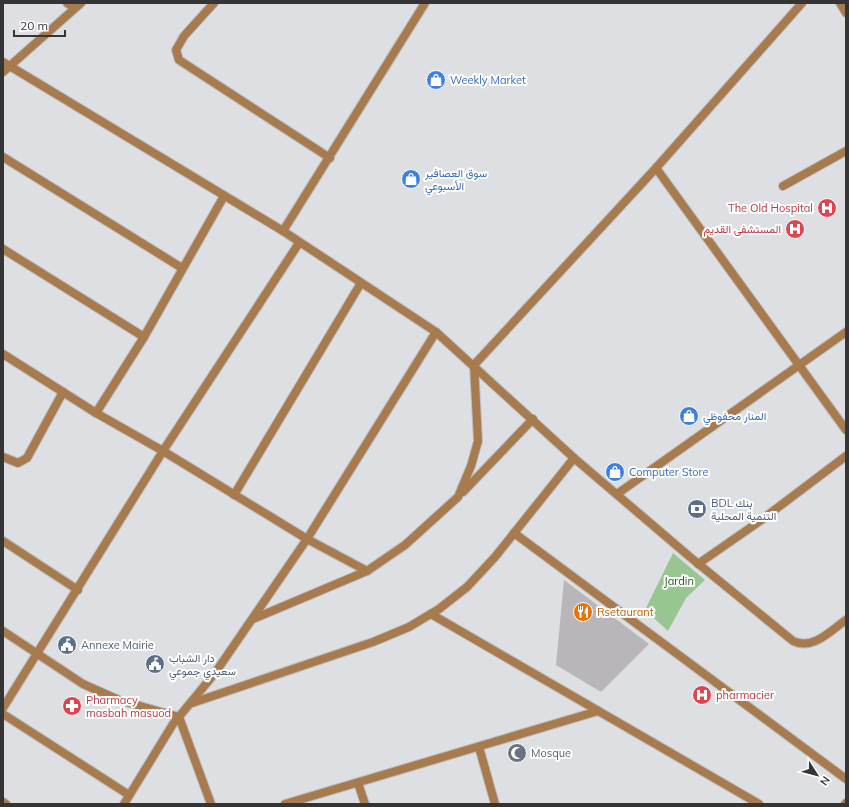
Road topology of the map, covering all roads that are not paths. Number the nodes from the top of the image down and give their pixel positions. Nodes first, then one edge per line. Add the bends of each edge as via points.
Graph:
1 (67, 3) edge
2 (214, 3) edge
3 (426, 3) edge
4 (802, 3) edge
5 (840, 3) edge
6 (78, 5) edge
7 (846, 14) edge
8 (5, 67) edge
9 (846, 151) edge
10 (3, 157) edge
11 (330, 158) junction
12 (656, 168) junction
13 (783, 186) dead end
14 (224, 196) junction
15 (283, 231) junction
16 (299, 243) junction
17 (3, 249) edge
18 (182, 268) junction
19 (361, 283) junction
20 (436, 332) junction
21 (846, 332) edge
22 (144, 337) junction
23 (3, 354) edge
24 (474, 365) junction
25 (798, 365) junction
26 (63, 392) junction
27 (96, 413) junction
28 (533, 419) junction
29 (846, 430) edge
30 (163, 451) junction
31 (846, 456) edge
32 (3, 457) edge
33 (574, 458) junction
34 (616, 494) junction
35 (234, 495) junction
36 (458, 497) junction
37 (514, 533) junction
38 (307, 539) junction
39 (3, 541) edge
40 (698, 564) junction
41 (367, 571) junction
42 (78, 590) junction
43 (431, 614) junction
44 (252, 619) junction
45 (846, 620) edge
46 (3, 631) edge
47 (37, 654) junction
48 (190, 704) junction
49 (3, 708) edge
50 (598, 710) junction
51 (3, 714) edge
52 (179, 717) junction
53 (479, 747) junction
54 (846, 779) edge
55 (358, 783) junction
56 (129, 795) junction
57 (3, 802) edge
58 (6, 804) edge
59 (124, 804) edge
60 (211, 804) edge
61 (285, 804) edge
62 (365, 804) edge
63 (496, 804) edge
64 (759, 804) edge

1 - 6 street
2 - 11 street via 184,36 176,50 179,60
3 - 11 street
4 - 12 street
5 - 7 street
6 - 8 street
8 - 14 street
9 - 13 street
10 - 18 street
11 - 15 street
12 - 24 street
12 - 25 street
14 - 15 street
14 - 18 street
15 - 16 street
16 - 19 street
16 - 30 street
17 - 22 street
18 - 22 street
19 - 20 street
19 - 35 street
20 - 24 street
20 - 38 street
21 - 25 street
22 - 27 street
23 - 26 street
24 - 28 street
24 - 36 street via 478,442 472,466
25 - 29 street
25 - 34 street
26 - 27 street
26 - 32 street via 27,458 18,463
27 - 30 street
28 - 33 street
28 - 36 street
30 - 35 street
30 - 42 street
31 - 40 street
33 - 34 street
33 - 37 street
34 - 40 street
35 - 38 street
36 - 41 street via 405,545
37 - 43 street via 467,587
37 - 54 street
38 - 41 street
38 - 44 street
39 - 42 street
40 - 45 street via 799,644 813,643
41 - 44 street
42 - 47 street
43 - 48 street via 409,627 373,642
43 - 50 street
44 - 48 street
46 - 47 street
47 - 49 street
47 - 52 street via 98,691
48 - 52 street
50 - 53 street
50 - 64 street
51 - 56 street
52 - 56 street
52 - 60 street
53 - 55 street
53 - 63 street
55 - 61 street
55 - 62 street
56 - 59 street
57 - 58 street

